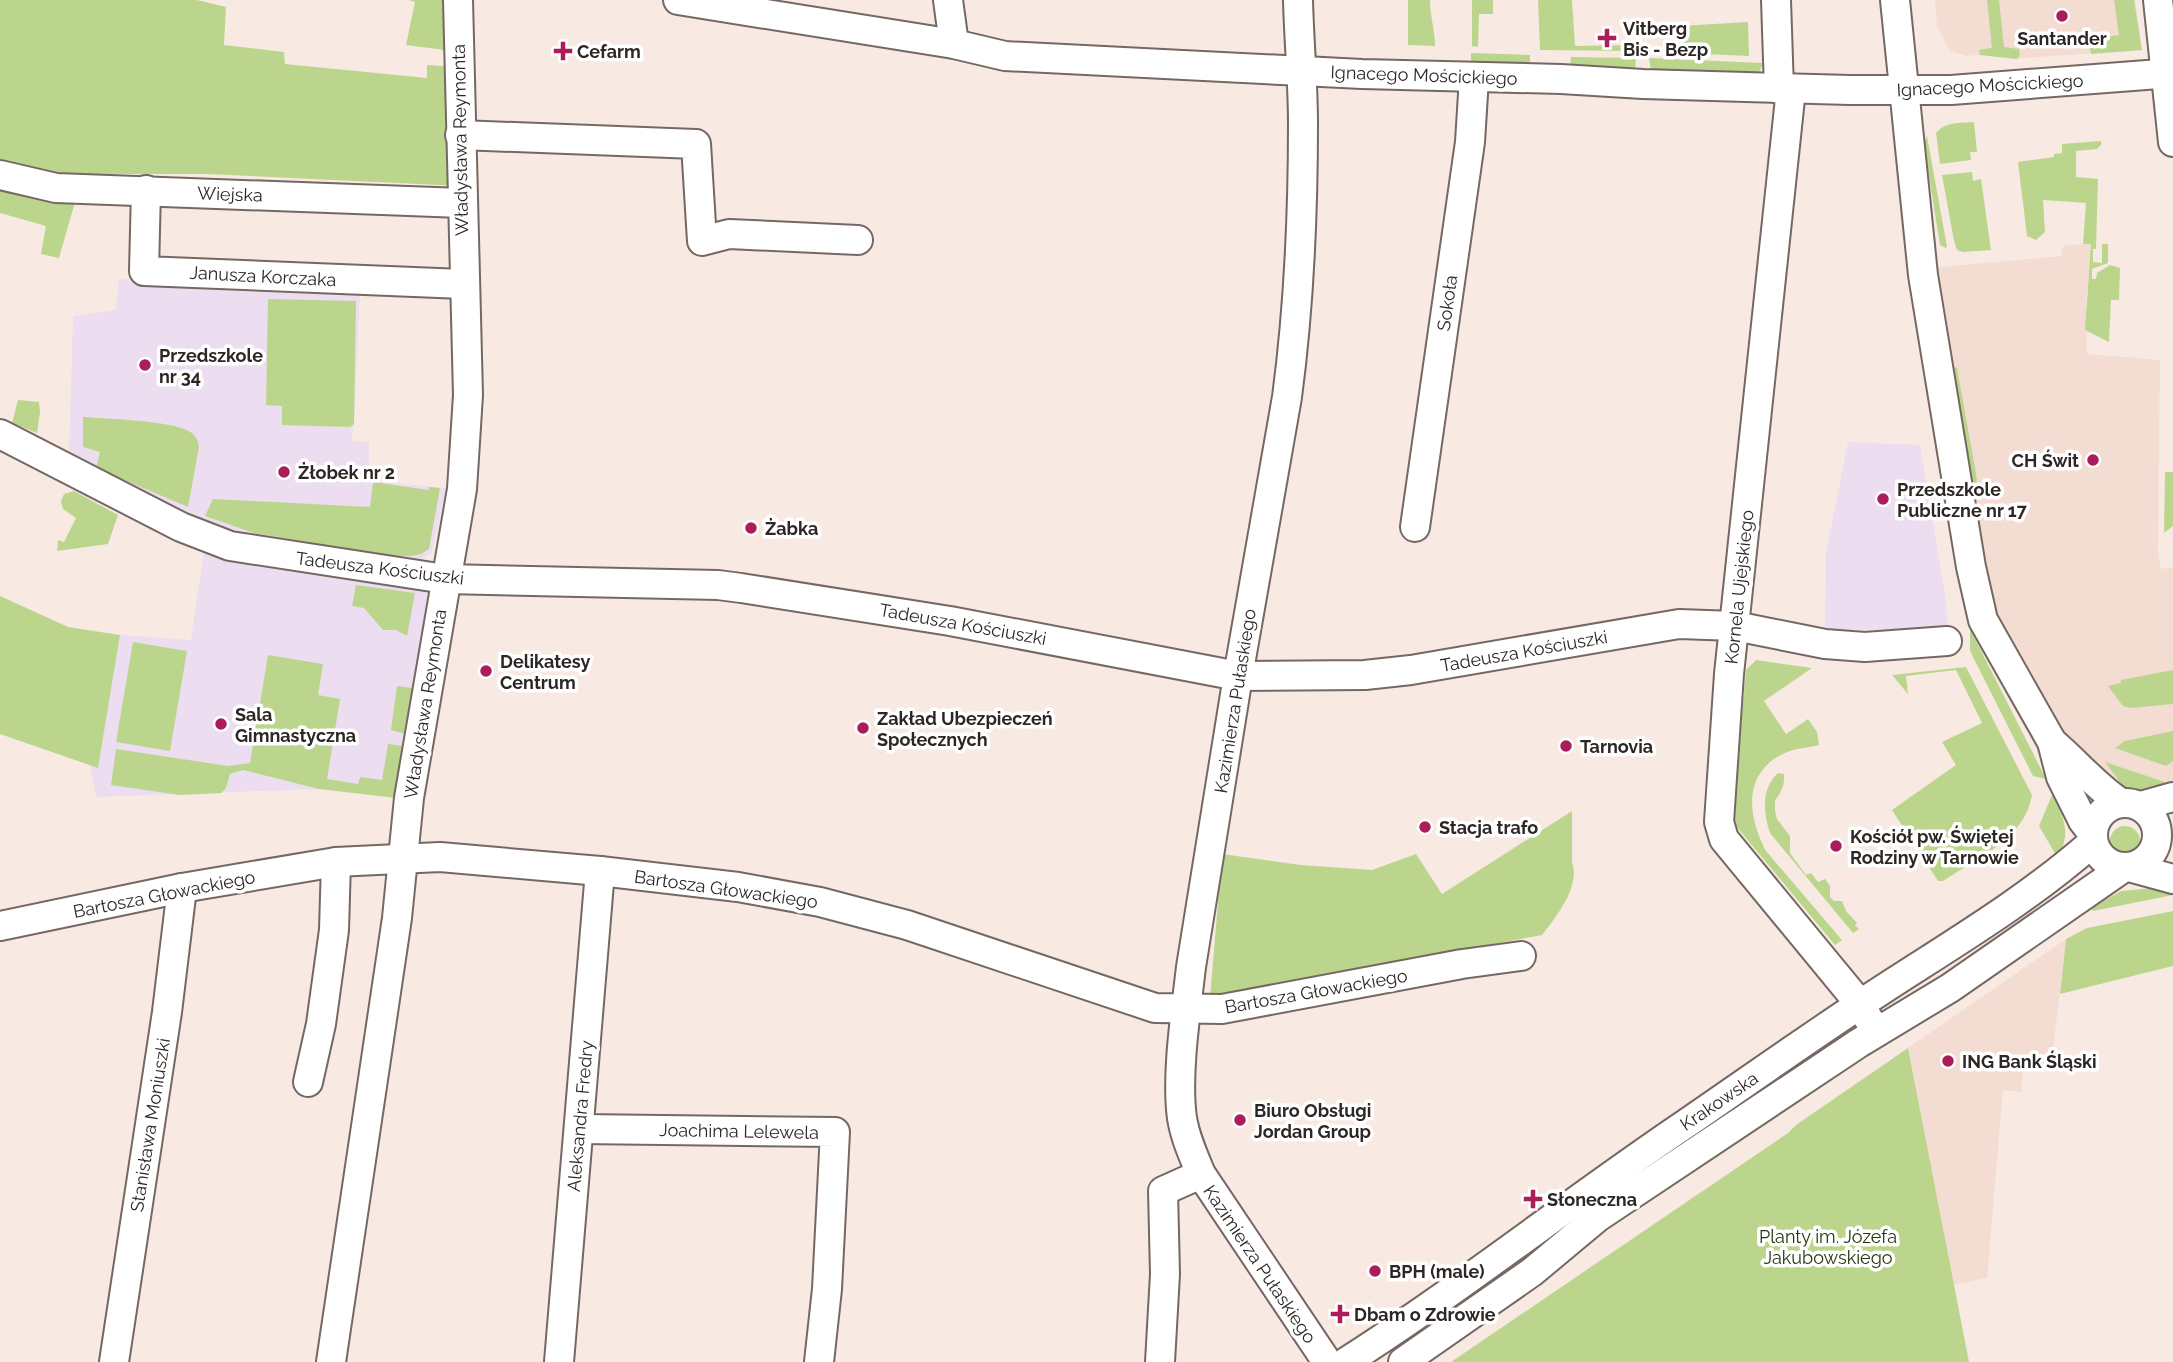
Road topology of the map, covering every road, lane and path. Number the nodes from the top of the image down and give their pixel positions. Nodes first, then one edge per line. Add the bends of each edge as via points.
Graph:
1 (458, 0) edge
2 (678, 0) edge
3 (948, 0) edge
4 (1298, 0) edge
5 (1776, 0) edge
6 (1895, 0) edge
7 (2158, 0) edge
8 (954, 44) junction
9 (1300, 71) junction
10 (2169, 73) edge
11 (1474, 78) junction
12 (1785, 89) junction
13 (1905, 91) junction
14 (460, 135) junction
15 (2173, 142) edge
16 (0, 176) edge
17 (146, 190) junction
18 (462, 203) junction
19 (858, 240) dead end
20 (463, 284) junction
21 (0, 434) edge
22 (1415, 527) dead end
23 (445, 579) junction
24 (1735, 626) junction
25 (1947, 641) dead end
26 (1238, 676) junction
27 (2052, 742) junction
28 (2173, 797) edge
29 (2131, 804) junction
30 (2165, 831) edge
31 (2093, 838) junction
32 (404, 858) junction
33 (336, 862) junction
34 (2126, 868) junction
35 (600, 871) junction
36 (2173, 878) edge
37 (182, 888) junction
38 (2, 932) edge
39 (1521, 956) dead end
40 (1860, 1004) junction
41 (1186, 1009) junction
42 (1877, 1032) junction
43 (308, 1082) dead end
44 (580, 1129) junction
45 (1201, 1174) junction
46 (114, 1362) edge
47 (331, 1362) edge
48 (559, 1362) edge
49 (820, 1362) edge
50 (1160, 1362) edge
51 (1327, 1362) edge
52 (1346, 1362) edge
53 (1404, 1362) edge

1 - 14 street, Władysława Reymonta
2 - 8 street, Ignacego Mościckiego
3 - 8 street
4 - 9 street, Kazimierza Pułaskiego
5 - 12 street, Kornela Ujejskiego
6 - 13 street
7 - 10 street
8 - 9 street, Ignacego Mościckiego via 1005,56
9 - 11 street, Ignacego Mościckiego
9 - 26 street, Kazimierza Pułaskiego via 1303,122 1293,353
10 - 13 street, Ignacego Mościckiego
10 - 15 street
11 - 12 street, Ignacego Mościckiego
11 - 22 street, Sokoła via 1470,142
12 - 13 street, Ignacego Mościckiego
12 - 24 street, Kornela Ujejskiego
13 - 27 street via 1923,275 1980,607
14 - 18 street, Władysława Reymonta
14 - 19 street via 696,144 702,241 729,234
16 - 17 street, Wiejska via 56,188
17 - 18 street, Wiejska
17 - 20 street, Janusza Korczaka via 144,271
18 - 20 street, Władysława Reymonta
20 - 23 street, Władysława Reymonta via 468,395 462,489
21 - 23 street, Tadeusza Kościuszki via 181,527 230,546
23 - 26 street, Tadeusza Kościuszki via 718,585 940,619
23 - 32 street, Władysława Reymonta via 409,798
24 - 25 street, Tadeusza Kościuszki via 1865,647
24 - 26 street, Tadeusza Kościuszki via 1679,624 1365,675
24 - 40 street, Kornela Ujejskiego via 1719,822 1724,839
26 - 41 street, Kazimierza Pułaskiego
27 - 29 street via 2102,791
27 - 31 street via 2061,777
28 - 29 street
29 - 30 street
29 - 31 street via 2102,812
30 - 34 street via 2144,862
31 - 34 street via 2104,860
31 - 40 street, Krakowska via 2058,873
32 - 33 street, Bartosza Głowackiego
32 - 35 street, Bartosza Głowackiego via 463,858
32 - 47 street, Władysława Reymonta
33 - 37 street, Bartosza Głowackiego
33 - 43 street via 334,930
34 - 36 street
34 - 42 street, Krakowska
35 - 41 street, Bartosza Głowackiego via 820,902 907,925 1155,1007
35 - 44 street, Aleksandra Fredry
37 - 38 street, Bartosza Głowackiego
37 - 46 street, Stanisława Moniuszki
39 - 41 street, Bartosza Głowackiego via 1229,1008
40 - 42 street, Kornela Ujejskiego
40 - 52 street, Krakowska
41 - 45 street, Kazimierza Pułaskiego via 1180,1099 1188,1143
42 - 53 street, Krakowska via 1598,1217 1532,1272
44 - 48 street, Aleksandra Fredry
44 - 49 street, Joachima Lelewela via 835,1132
45 - 50 street via 1163,1191
45 - 51 street, Kazimierza Pułaskiego

